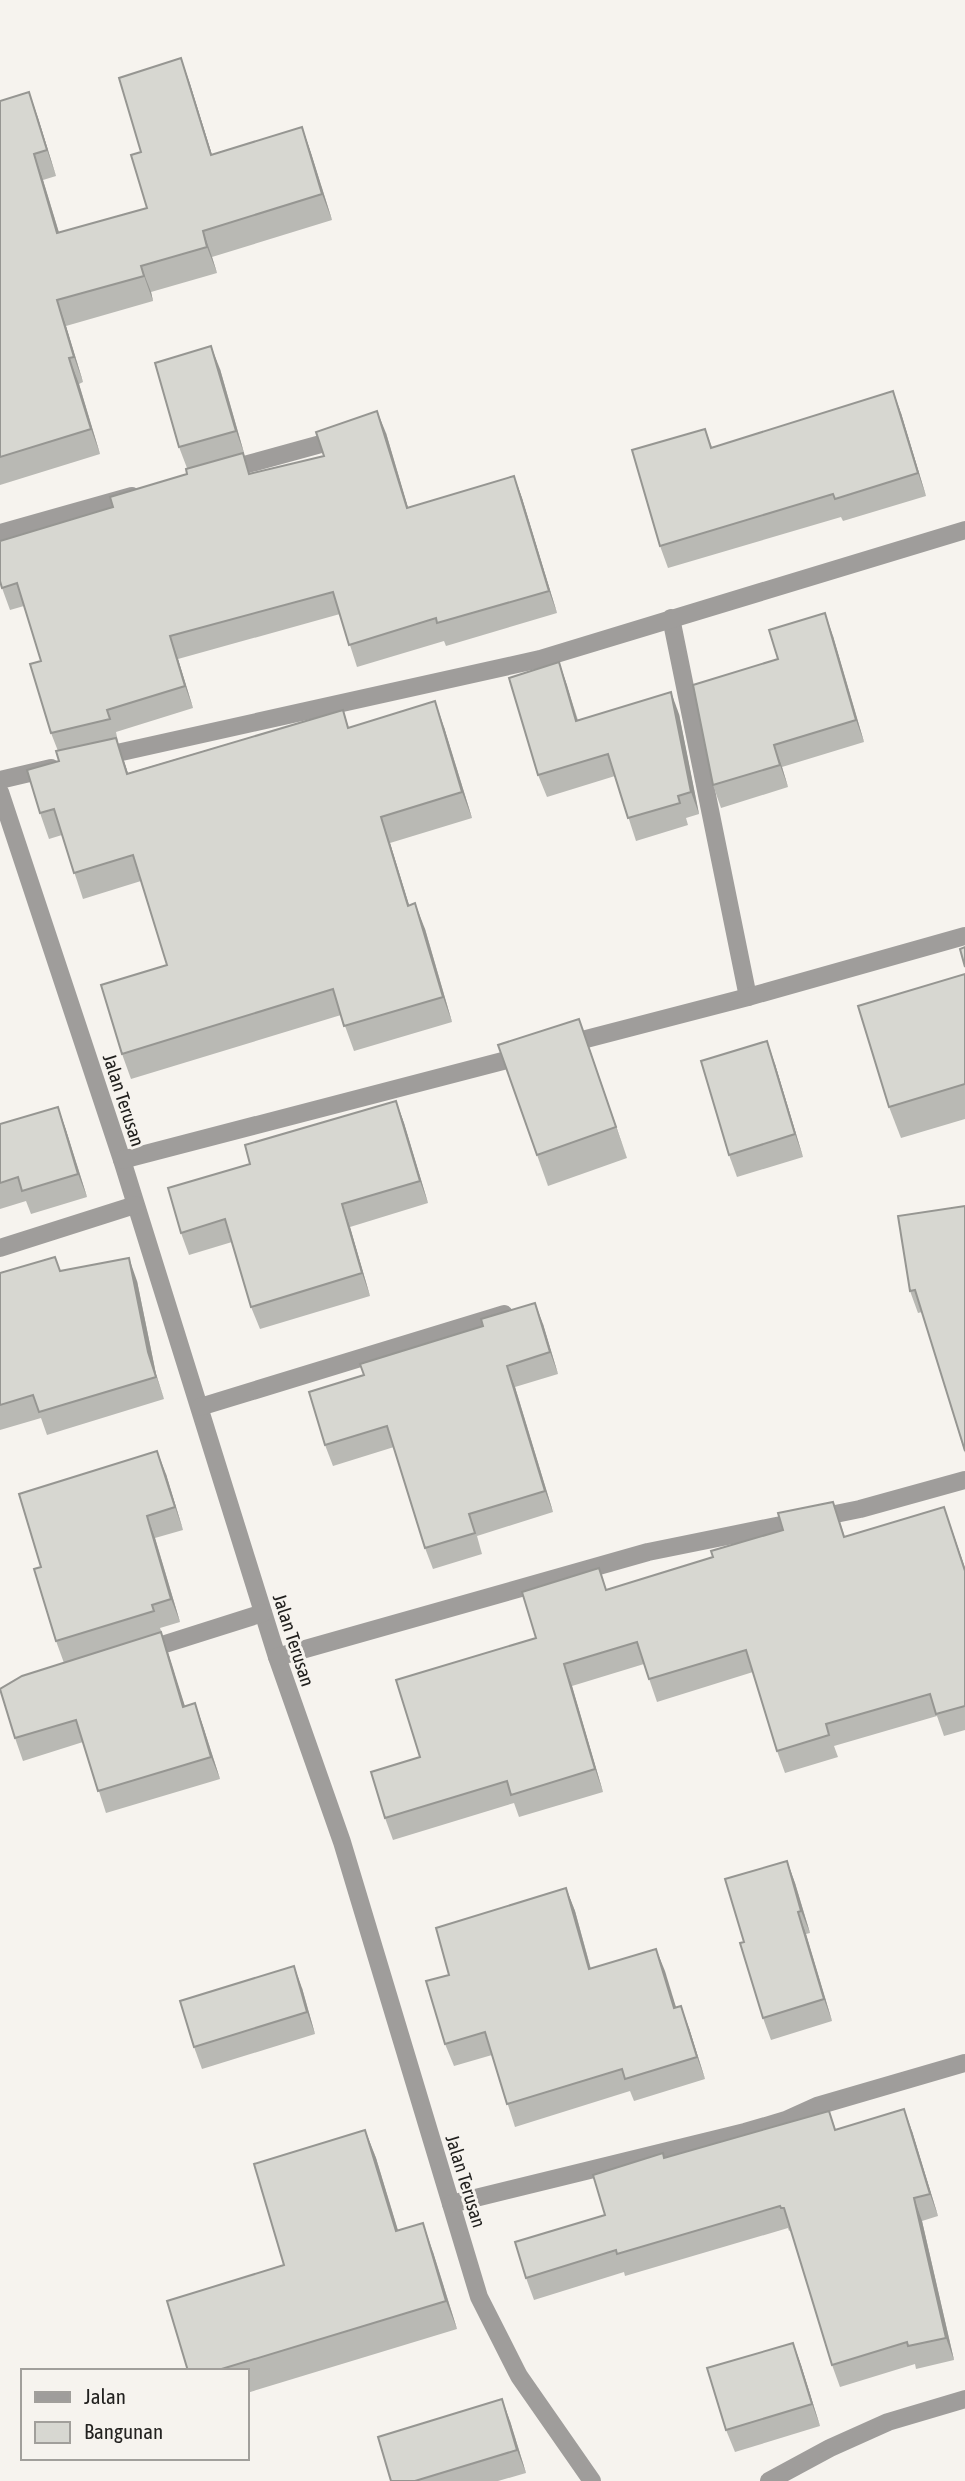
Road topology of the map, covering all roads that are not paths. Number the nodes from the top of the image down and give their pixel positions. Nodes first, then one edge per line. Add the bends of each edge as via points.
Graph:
1 (339, 439) edge
2 (209, 475) edge
3 (144, 493) edge
4 (965, 530) edge
5 (0, 533) edge
6 (671, 618) junction
7 (0, 780) edge
8 (0, 792) edge
9 (965, 936) edge
10 (748, 997) junction
11 (122, 1160) junction
12 (135, 1205) junction
13 (0, 1248) edge
14 (518, 1310) edge
15 (200, 1407) junction
16 (965, 1480) edge
17 (263, 1613) junction
18 (131, 1655) edge
19 (277, 1657) junction
20 (965, 2063) edge
21 (451, 2204) junction
22 (965, 2399) edge
23 (592, 2481) edge
24 (769, 2481) edge

1 - 2 street
3 - 5 street
4 - 6 street
6 - 7 street via 540,659
6 - 10 street
8 - 11 street, Jalan Terusan
9 - 10 street
10 - 11 street
11 - 12 street, Jalan Terusan
12 - 13 street
12 - 15 street, Jalan Terusan
14 - 15 street
15 - 17 street, Jalan Terusan
16 - 19 street via 860,1509 648,1552
17 - 18 street
17 - 19 street, Jalan Terusan
19 - 21 street, Jalan Terusan via 342,1842
20 - 21 street via 745,2132
21 - 23 street, Jalan Terusan via 479,2297 514,2365
22 - 24 street via 888,2423

